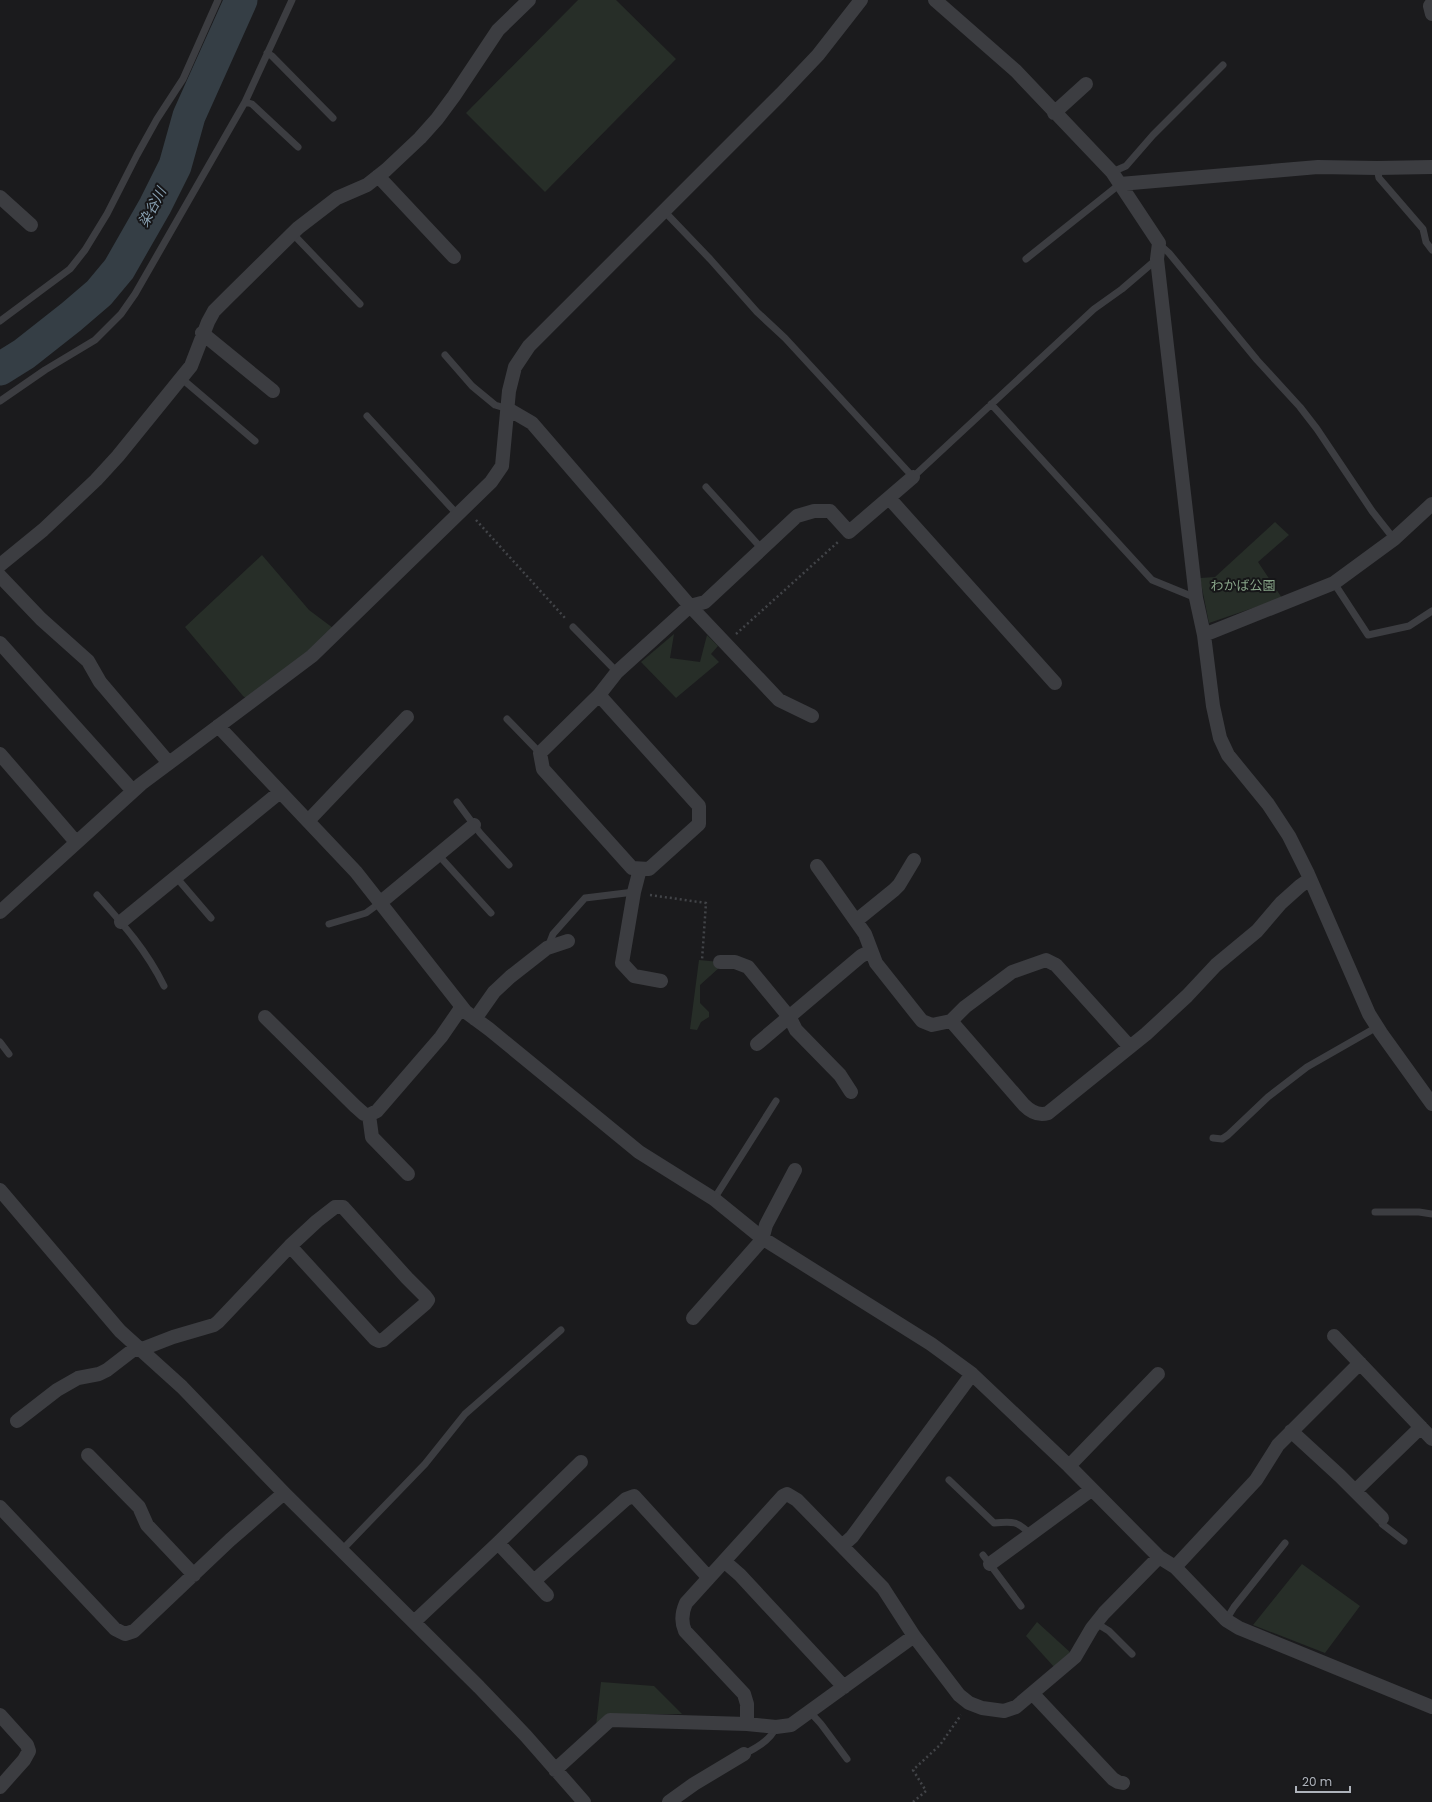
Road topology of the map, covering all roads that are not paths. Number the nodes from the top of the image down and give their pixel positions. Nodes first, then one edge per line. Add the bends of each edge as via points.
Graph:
1 (218, 0) edge
2 (292, 0) edge
3 (529, 0) edge
4 (861, 0) edge
5 (935, 0) edge
6 (1432, 3) edge
7 (1432, 14) edge
8 (267, 53) junction
9 (1223, 66) dead end
10 (1086, 84) dead end
11 (245, 102) junction
12 (1054, 113) junction
13 (333, 118) dead end
14 (298, 147) dead end
15 (1432, 167) edge
16 (1378, 168) junction
17 (1112, 172) junction
18 (378, 176) junction
19 (1120, 184) junction
20 (3, 205) edge
21 (664, 211) junction
22 (31, 225) dead end
23 (293, 234) junction
24 (1159, 244) junction
25 (1432, 250) edge
26 (454, 257) dead end
27 (1026, 259) dead end
28 (1157, 259) junction
29 (360, 304) dead end
30 (0, 321) edge
31 (202, 333) junction
32 (445, 355) dead end
33 (181, 378) junction
34 (273, 391) dead end
35 (0, 401) edge
36 (991, 404) junction
37 (508, 409) junction
38 (368, 416) dead end
39 (255, 441) dead end
40 (912, 477) junction
41 (706, 487) dead end
42 (889, 498) junction
43 (1431, 507) edge
44 (460, 510) junction
45 (1394, 539) junction
46 (762, 549) junction
47 (0, 565) edge
48 (0, 576) edge
49 (1334, 584) junction
50 (1196, 598) junction
51 (690, 606) junction
52 (1432, 610) edge
53 (573, 627) road end
54 (1204, 635) junction
55 (0, 643) edge
56 (617, 672) junction
57 (1055, 683) dead end
58 (599, 695) junction
59 (812, 716) dead end
60 (407, 717) dead end
61 (507, 719) dead end
62 (218, 726) junction
63 (540, 753) junction
64 (0, 754) edge
65 (170, 762) junction
66 (133, 792) junction
67 (280, 792) junction
68 (457, 802) dead end
69 (308, 822) junction
70 (474, 825) junction
71 (76, 842) junction
72 (439, 854) junction
73 (914, 860) dead end
74 (509, 865) dead end
75 (817, 866) dead end
76 (640, 869) junction
77 (176, 877) junction
78 (1310, 879) junction
79 (634, 892) junction
80 (97, 895) dead end
81 (380, 902) junction
82 (0, 912) edge
83 (491, 913) dead end
84 (211, 918) dead end
85 (857, 920) junction
86 (121, 922) junction
87 (329, 924) dead end
88 (568, 941) dead end
89 (547, 948) junction
90 (871, 951) junction
91 (720, 962) dead end
92 (661, 981) dead end
93 (164, 986) dead end
94 (461, 1008) junction
95 (265, 1017) dead end
96 (790, 1018) junction
97 (475, 1019) junction
98 (951, 1021) junction
99 (1377, 1027) junction
100 (0, 1042) edge
101 (757, 1044) dead end
102 (1130, 1047) junction
103 (9, 1054) dead end
104 (850, 1092) dead end
105 (776, 1101) dead end
106 (1432, 1104) edge
107 (369, 1115) junction
108 (1213, 1138) dead end
109 (794, 1170) dead end
110 (408, 1174) dead end
111 (0, 1190) edge
112 (714, 1199) junction
113 (1375, 1212) dead end
114 (1432, 1214) edge
115 (762, 1238) junction
116 (290, 1246) junction
117 (693, 1318) dead end
118 (561, 1330) dead end
119 (1334, 1336) dead end
120 (142, 1349) junction
121 (1360, 1364) junction
122 (972, 1374) junction
123 (1158, 1374) dead end
124 (17, 1421) dead end
125 (1421, 1427) junction
126 (1291, 1431) junction
127 (1432, 1439) edge
128 (88, 1455) dead end
129 (581, 1462) dead end
130 (1069, 1466) junction
131 (949, 1480) dead end
132 (1091, 1490) junction
133 (1355, 1491) junction
134 (284, 1493) junction
135 (0, 1507) edge
136 (1382, 1518) joint
137 (1031, 1535) junction
138 (1404, 1541) dead end
139 (498, 1543) junction
140 (1285, 1543) dead end
141 (842, 1546) junction
142 (342, 1550) junction
143 (1159, 1557) junction
144 (724, 1560) junction
145 (986, 1560) joint
146 (1175, 1568) junction
147 (194, 1575) junction
148 (708, 1577) junction
149 (534, 1581) junction
150 (547, 1595) dead end
151 (1021, 1606) dead end
152 (1226, 1620) junction
153 (414, 1622) junction
154 (1096, 1623) junction
155 (914, 1636) junction
156 (1132, 1654) dead end
157 (844, 1688) junction
158 (1033, 1694) junction
159 (1432, 1707) edge
160 (810, 1712) junction
161 (0, 1715) edge
162 (747, 1724) junction
163 (776, 1727) junction
164 (744, 1754) joint
165 (847, 1759) dead end
166 (555, 1770) junction
167 (1123, 1783) dead end
168 (0, 1788) edge
169 (584, 1802) edge
170 (669, 1802) edge

1 - 30 lane via 183,79 157,119 86,250 70,269
2 - 8 lane
3 - 18 street via 498,30 437,119
4 - 21 street via 818,55 782,94
5 - 12 street via 1016,71
6 - 7 street
8 - 11 lane
8 - 13 lane
9 - 17 lane via 1153,135 1126,166
10 - 12 street
11 - 14 lane via 252,104
11 - 35 lane via 136,294 121,314 95,340 44,370
12 - 17 street
15 - 16 street
16 - 19 street via 1318,167
16 - 25 lane via 1379,178 1424,229 1426,242
17 - 19 street
18 - 23 street via 367,185 327,204
18 - 26 street
19 - 24 street
19 - 27 lane
20 - 22 street
21 - 37 street via 529,346 515,367
21 - 40 lane
23 - 29 lane
23 - 31 street via 214,311
24 - 28 street
24 - 45 lane via 1317,428 1372,511
28 - 36 lane via 1094,309
28 - 50 street
31 - 33 street via 191,366
31 - 34 street
32 - 37 lane via 472,386 495,405
33 - 39 lane
33 - 47 street via 96,480 43,530
36 - 40 lane
36 - 50 lane via 1152,580
37 - 44 street via 502,466 491,482
37 - 51 street via 532,423
38 - 44 lane
40 - 42 street
41 - 46 lane
42 - 46 street via 849,532 830,512 814,511 797,516
42 - 57 street
43 - 45 street
44 - 62 street via 312,656
45 - 49 street
46 - 51 street via 705,602
48 - 65 street via 84,657 100,682
49 - 52 lane via 1368,635 1408,626
49 - 54 street
50 - 54 street
51 - 56 street
51 - 59 street via 779,700
53 - 56 lane
54 - 78 street via 1215,720 1224,748 1277,816
55 - 66 street
56 - 58 street
58 - 63 street
58 - 76 street via 700,806 699,824 649,869
60 - 69 street
61 - 63 lane
62 - 65 street
62 - 67 street
63 - 76 street via 543,769 632,868
64 - 71 street
65 - 66 street
66 - 71 street
67 - 69 street
67 - 77 street
68 - 70 lane
69 - 81 street via 356,872
70 - 72 street
70 - 74 lane
71 - 82 street
72 - 81 street
72 - 83 lane
73 - 85 street via 899,885
75 - 85 street
76 - 79 street
77 - 84 lane
77 - 86 street
78 - 99 street
78 - 102 street via 1281,903 1257,931 1216,965 1171,1011
79 - 89 lane via 585,898 553,934
79 - 92 street via 622,964 634,976
80 - 86 lane
81 - 87 lane via 366,913
81 - 94 street
85 - 90 street
86 - 93 lane via 154,965
88 - 89 street
89 - 97 street via 501,984
90 - 96 street via 861,956
90 - 98 street via 876,963 922,1021 932,1025
91 - 96 street via 735,962 748,967
94 - 97 street
94 - 107 street via 441,1037 378,1111
95 - 107 street via 355,1106
96 - 101 street
96 - 104 street via 796,1030 840,1075
97 - 112 street via 639,1152
98 - 102 street via 1006,975 1046,960 1056,965
98 - 102 street via 1018,1099 1030,1110 1042,1115 1048,1113
99 - 106 street
99 - 108 lane via 1307,1066 1268,1097 1228,1135 1222,1139
100 - 103 lane
105 - 112 lane
107 - 110 street via 372,1137
109 - 115 street
111 - 120 street via 113,1323
112 - 115 street
113 - 114 lane
115 - 117 street
115 - 122 street via 931,1344
116 - 116 street via 317,1220 335,1207 343,1207 428,1300 380,1341 375,1339
116 - 120 street via 214,1326
118 - 142 lane via 465,1414 425,1464
119 - 121 street
120 - 124 street via 133,1350 99,1374 78,1378
120 - 134 street
121 - 125 street
121 - 126 street
122 - 130 street
122 - 141 street via 852,1537
123 - 130 street
125 - 127 street
125 - 133 street
126 - 133 street
126 - 146 street via 1278,1445 1256,1480
128 - 147 street via 139,1507 147,1525
129 - 139 street
130 - 132 street
131 - 137 lane via 994,1523 1014,1522
132 - 137 street
132 - 143 street
133 - 136 street
134 - 142 street
134 - 147 street
135 - 147 street via 120,1632 125,1634 134,1631
136 - 138 lane via 1382,1524
137 - 145 street
139 - 149 street
139 - 153 street
140 - 152 lane
141 - 144 street via 797,1500 787,1494 779,1499
141 - 155 street via 889,1594
142 - 153 street
143 - 146 street
143 - 154 street via 1115,1600
144 - 148 street
144 - 157 street
145 - 151 lane
146 - 152 street
148 - 149 street via 634,1496 626,1499
148 - 162 street via 686,1602 683,1626 744,1694
149 - 150 street
152 - 159 street via 1239,1628
153 - 166 street via 526,1736
154 - 156 lane via 1109,1631
154 - 158 street via 1074,1657
155 - 157 street
155 - 158 street via 969,1703 1004,1711 1016,1707
157 - 160 street
158 - 167 street via 1114,1779
160 - 163 street via 791,1725
160 - 165 lane
161 - 168 street via 27,1745 29,1751
162 - 163 street
162 - 166 street via 610,1720
163 - 164 lane via 773,1735
164 - 170 street
166 - 169 street

